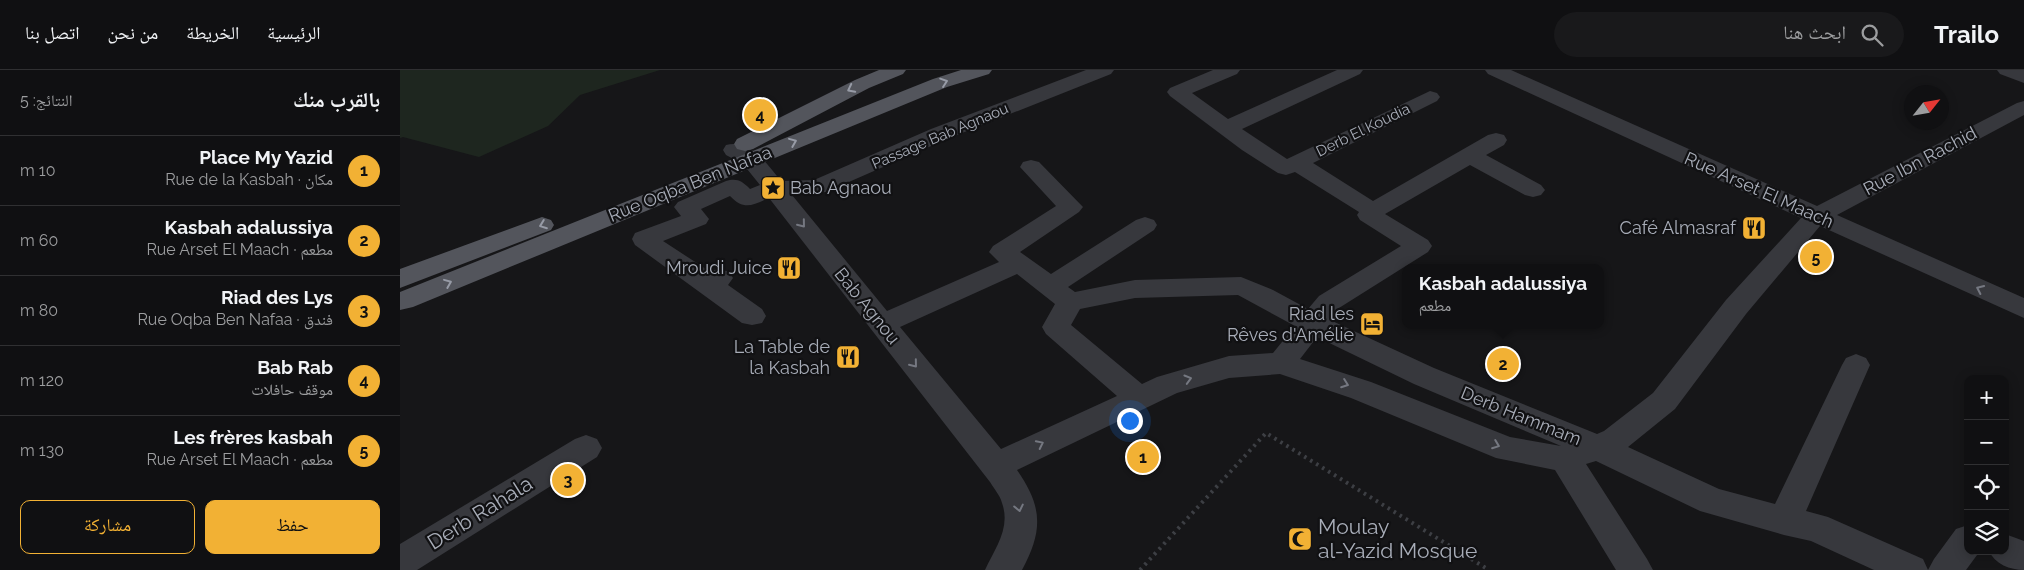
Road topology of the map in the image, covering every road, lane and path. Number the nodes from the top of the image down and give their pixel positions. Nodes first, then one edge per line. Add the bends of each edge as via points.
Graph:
1 (896, 70) edge
2 (982, 70) edge
3 (1104, 70) edge
4 (1230, 70) edge
5 (1353, 70) edge
6 (1495, 70) edge
7 (2007, 70) edge
8 (2024, 77) edge
9 (1430, 97) dead end
10 (2024, 107) edge
11 (1227, 128) junction
12 (1496, 140) dead end
13 (742, 154) junction
14 (1469, 155) junction
15 (1296, 163) junction
16 (1031, 167) dead end
17 (773, 188) junction
18 (1533, 190) dead end
19 (1373, 211) junction
20 (1816, 216) junction
21 (1145, 225) dead end
22 (1019, 263) junction
23 (1060, 295) junction
24 (401, 296) edge
25 (2024, 309) edge
26 (752, 316) dead end
27 (1311, 323) junction
28 (882, 324) junction
29 (1281, 363) junction
30 (1856, 366) dead end
31 (1138, 397) junction
32 (1597, 447) junction
33 (586, 448) dead end
34 (1565, 458) junction
35 (996, 466) junction
36 (1784, 522) junction
37 (1964, 545) edge
38 (2009, 551) edge
39 (2024, 558) edge
40 (400, 562) edge
41 (1002, 570) edge
42 (1140, 570) edge
43 (1489, 570) edge
44 (1635, 570) edge
45 (1911, 570) edge
46 (1946, 570) edge

1 -> 13 main road, Rue Oqba Ben Nafaa via 862,84
13 -> 2 main road, Rue Oqba Ben Nafaa
3 - 17 street, Passage Bab Agnaou via 939,134 818,187
4 - 11 street, Derb El Koudia via 1177,92
5 - 11 street
6 - 20 street, Rue Arset El Maach
7 - 8 street
9 - 15 street, Derb El Koudia
10 - 20 street, Rue Ibn Rachid
11 - 15 street, Derb El Koudia via 1286,168
12 - 14 street
13 - 17 street, Bab Agnou
13 - 24 main road, Rue Oqba Ben Nafaa
14 - 18 street
14 - 19 street
15 - 19 street, Derb El Koudia
16 - 22 street via 1076,203 1002,252
17 - 26 street via 746,199 734,186 686,207 697,219 644,239 712,279
17 -> 28 street, Bab Agnou
19 - 27 street, Derb El Koudia via 1369,215 1419,246 1329,302
25 -> 20 street, Rue Arset El Maach
20 - 32 street via 1736,308 1664,401 1615,440
21 - 23 street
22 - 23 street
22 - 28 street
23 - 27 street, Derb Hammam via 1241,286
23 - 31 street via 1056,327
27 - 29 street, Derb El Koudia
27 - 32 street, Derb Hammam via 1424,376
28 -> 35 street, Bab Agnou
31 -> 29 street via 1229,367
29 -> 34 street via 1362,390 1508,449
30 - 36 street
35 -> 31 street
32 - 34 street
32 - 36 street, Derb Hammam via 1712,501
33 - 40 street, Derb Rahala
34 - 44 street
35 -> 41 street, Bab Agnou via 1019,503 1022,521 1018,542
36 - 45 street, Derb Hammam via 1816,527
37 - 46 street
38 - 39 street
42 - 43 path via 1266,433

